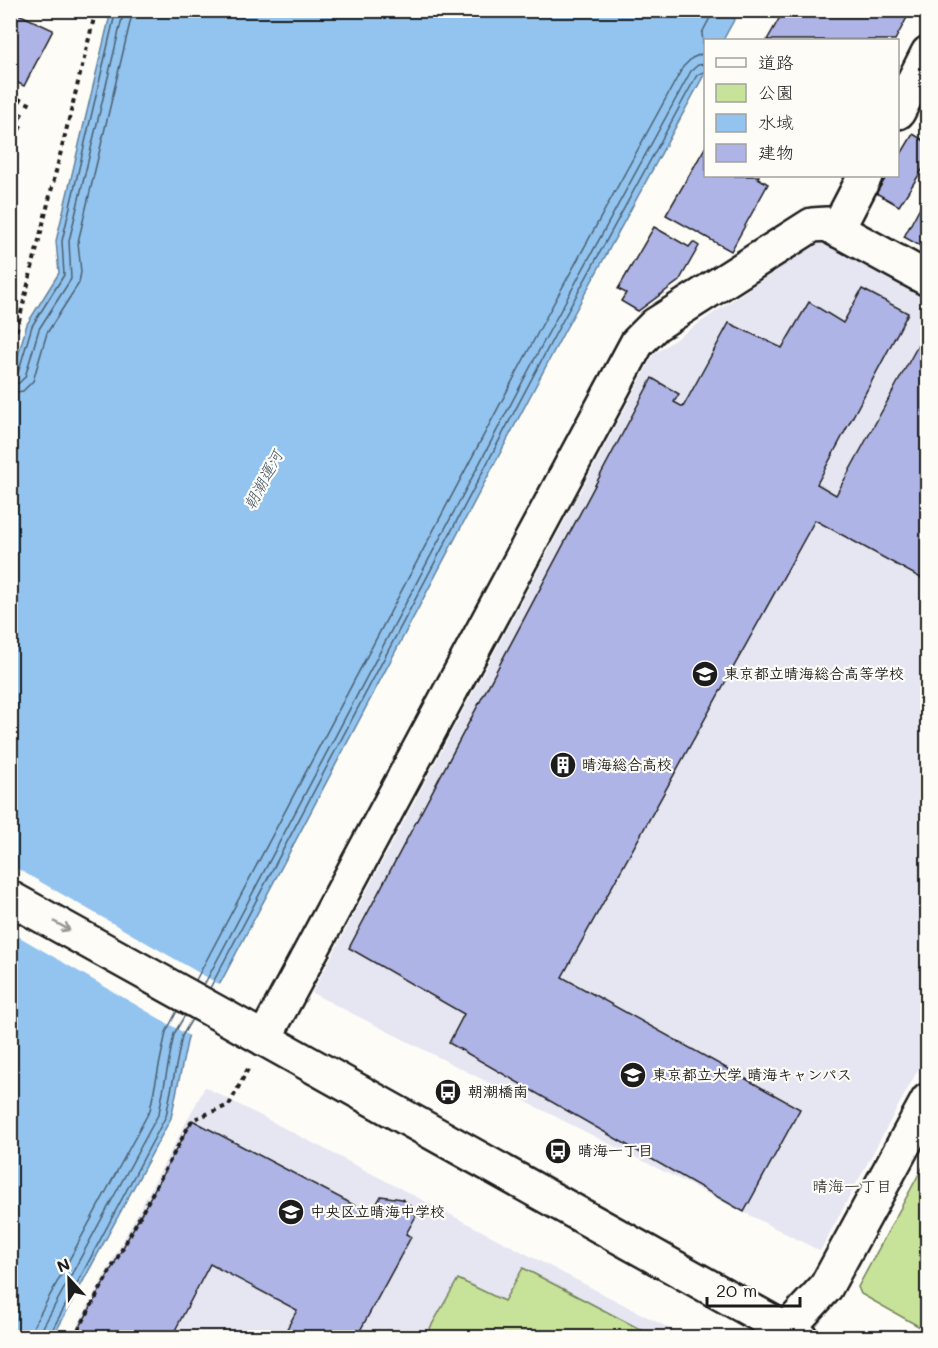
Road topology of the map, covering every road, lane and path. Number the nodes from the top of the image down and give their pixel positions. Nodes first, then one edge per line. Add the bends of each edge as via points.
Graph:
1 (96, 10) edge
2 (927, 53) edge
3 (10, 95) edge
4 (32, 105) dead end
5 (899, 108) edge
6 (864, 177) edge
7 (837, 230) junction
8 (927, 279) edge
9 (10, 357) edge
10 (10, 898) edge
11 (264, 1039) junction
12 (927, 1100) edge
13 (788, 1335) edge
14 (74, 1338) edge

1 - 9 path
2 - 5 street
3 - 4 path
6 - 7 street
7 - 8 street
7 - 11 street via 827,224 812,225 655,325 637,343
10 -> 11 street
11 - 13 street
11 - 14 path via 229,1105 192,1120
12 - 13 street via 826,1287

